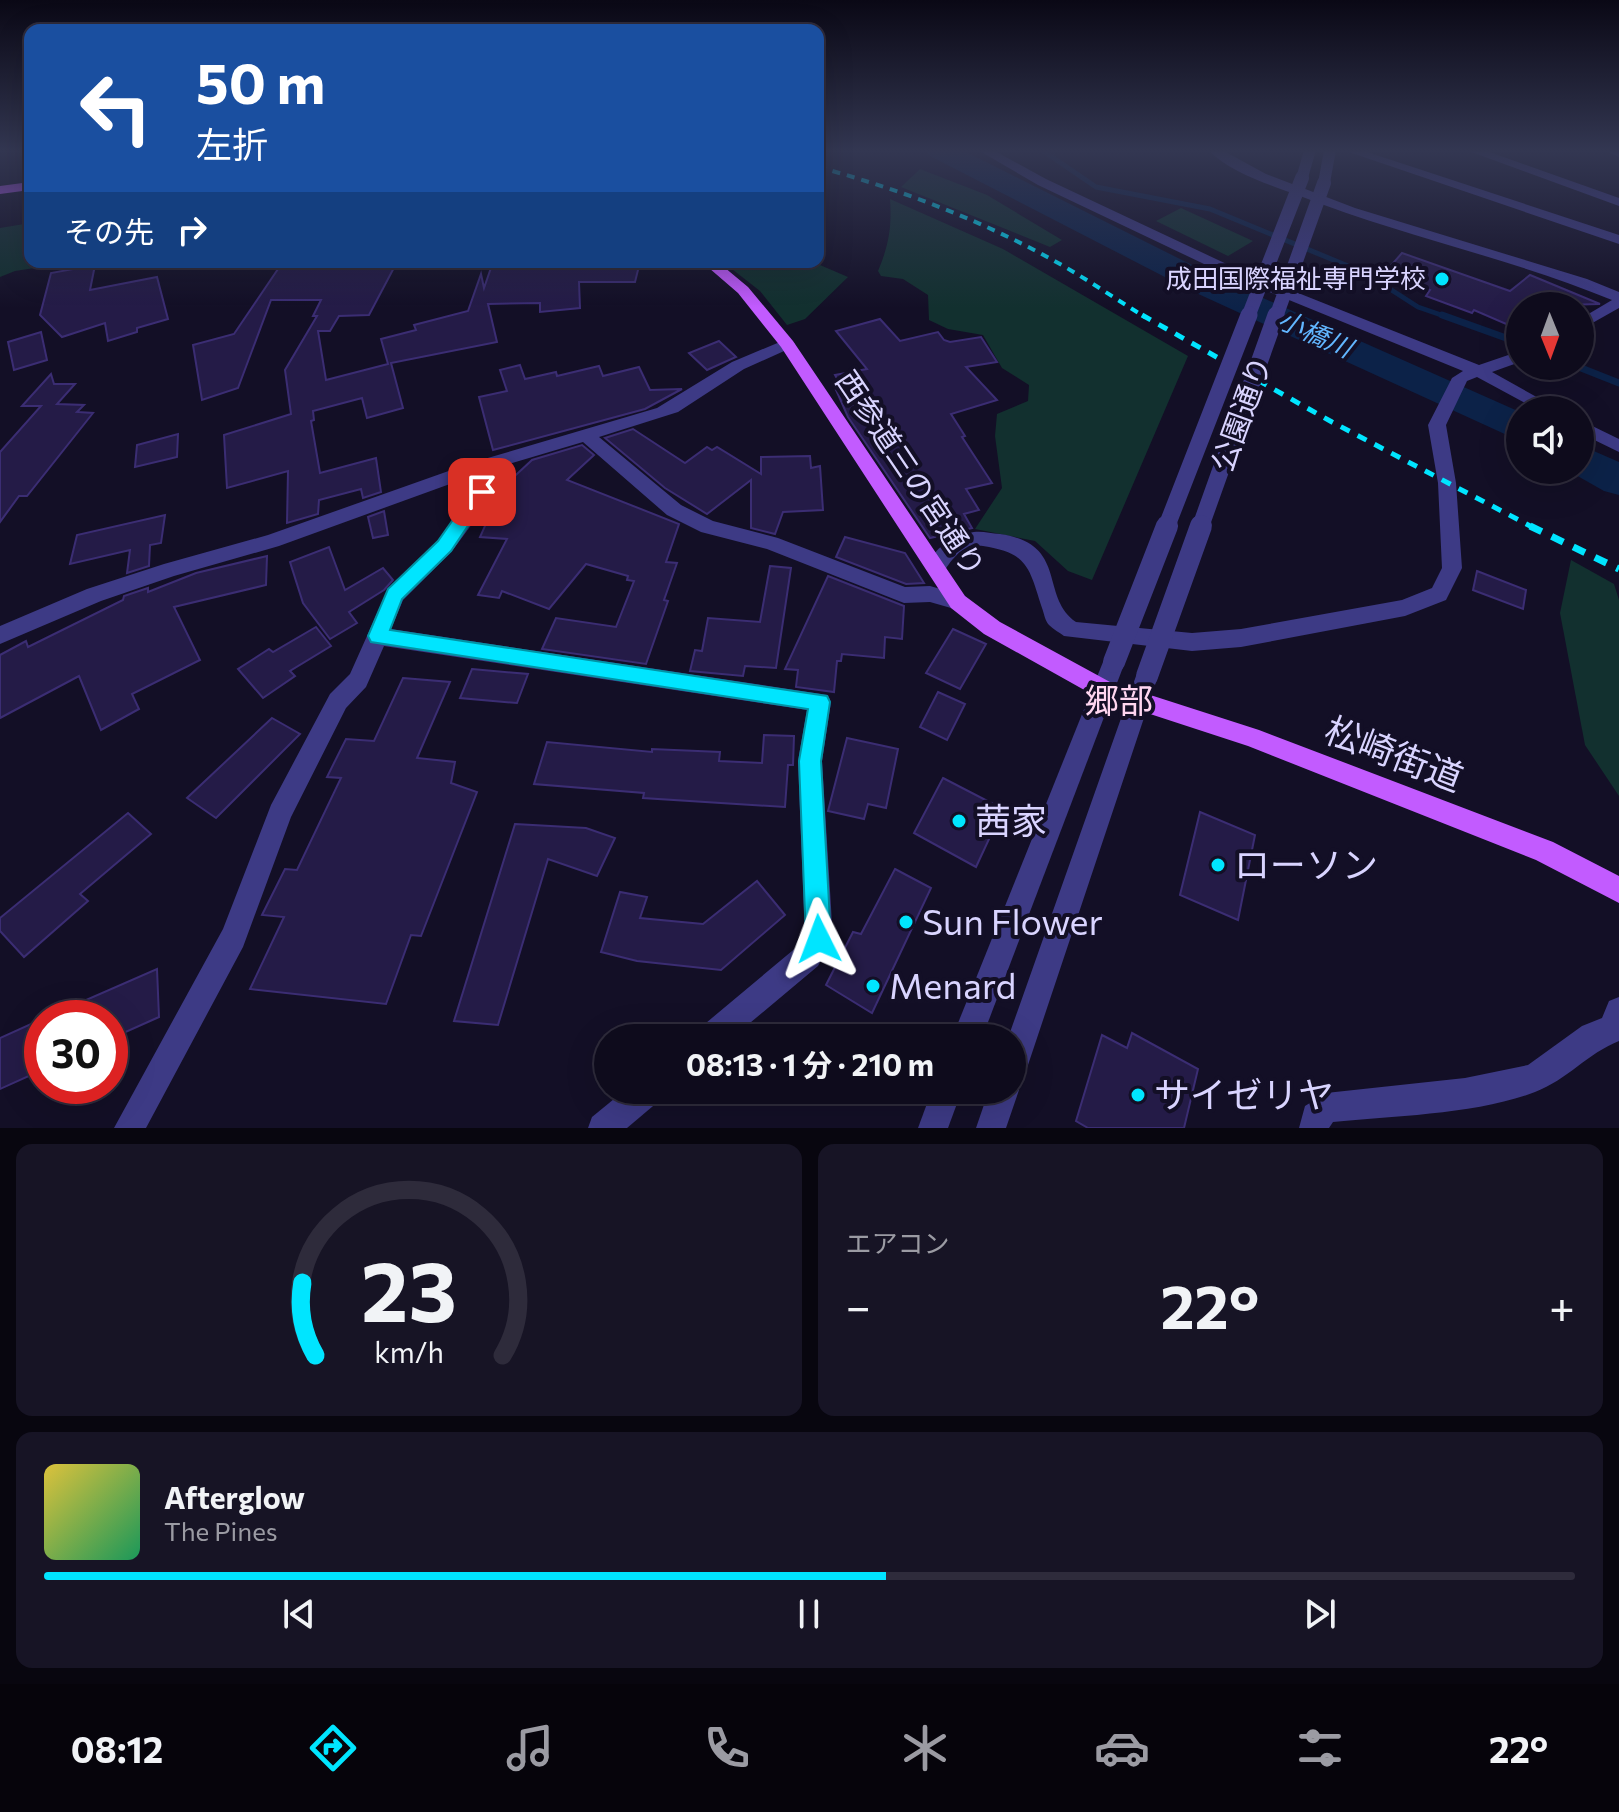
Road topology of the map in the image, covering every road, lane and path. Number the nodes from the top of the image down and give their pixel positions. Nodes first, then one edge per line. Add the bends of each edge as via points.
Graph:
1 (1086, 203) edge
2 (1292, 203) edge
3 (1317, 203) edge
4 (1328, 203) edge
5 (1507, 203) edge
6 (1619, 225) edge
7 (1613, 238) edge
8 (716, 268) edge
9 (1619, 299) edge
10 (1594, 316) edge
11 (787, 344) junction
12 (1506, 362) edge
13 (1480, 372) junction
14 (1525, 396) edge
15 (1594, 433) edge
16 (587, 436) junction
17 (1619, 446) edge
18 (480, 466) junction
19 (937, 567) junction
20 (958, 602) junction
21 (0, 635) edge
22 (377, 636) junction
23 (1142, 688) junction
24 (1103, 689) junction
25 (1619, 890) edge
26 (1619, 1011) edge
27 (727, 1024) edge
28 (972, 1024) edge
29 (1026, 1027) edge
30 (631, 1104) edge
31 (942, 1104) edge
32 (999, 1104) edge
33 (129, 1128) edge
34 (603, 1128) edge
35 (933, 1128) edge
36 (991, 1128) edge
37 (1314, 1128) edge

1 - 13 street via 1228,270
2 - 24 street, 公園通り, bridge
3 - 23 street, 公園通り, bridge
4 - 9 street
5 - 7 street
6 - 7 street
8 - 11 main road, 西参道三の宮通り via 743,290
9 - 10 street
11 - 16 street via 723,374 686,404
11 - 19 main road, 西参道三の宮通り
12 - 13 street
13 - 14 street
13 - 19 street via 1460,378 1437,425 1452,568 1439,594 1405,608 1241,638 1192,642 1094,635 1056,619 1039,566 1028,552 1010,543 976,538 952,547
15 - 17 street
16 - 18 street
16 - 20 street via 674,510 708,527 771,543 904,595 930,594
18 - 21 street via 272,541 94,595
18 - 22 street via 479,500 445,546 395,595
19 - 20 main road, 西参道三の宮通り
20 - 24 main road, 西参道三の宮通り via 992,628
22 - 27 street via 820,702 810,761 819,939 808,956
22 - 33 street via 358,680 338,701 280,813 233,937
23 - 24 main road, 西参道三の宮通り
23 - 25 main road, 松崎街道 via 1251,737 1544,851
23 - 29 street, 公園通り
24 - 28 street
26 - 37 street via 1612,1029 1592,1036 1531,1079 1465,1093 1326,1108
30 - 34 street
31 - 35 street
32 - 36 street

